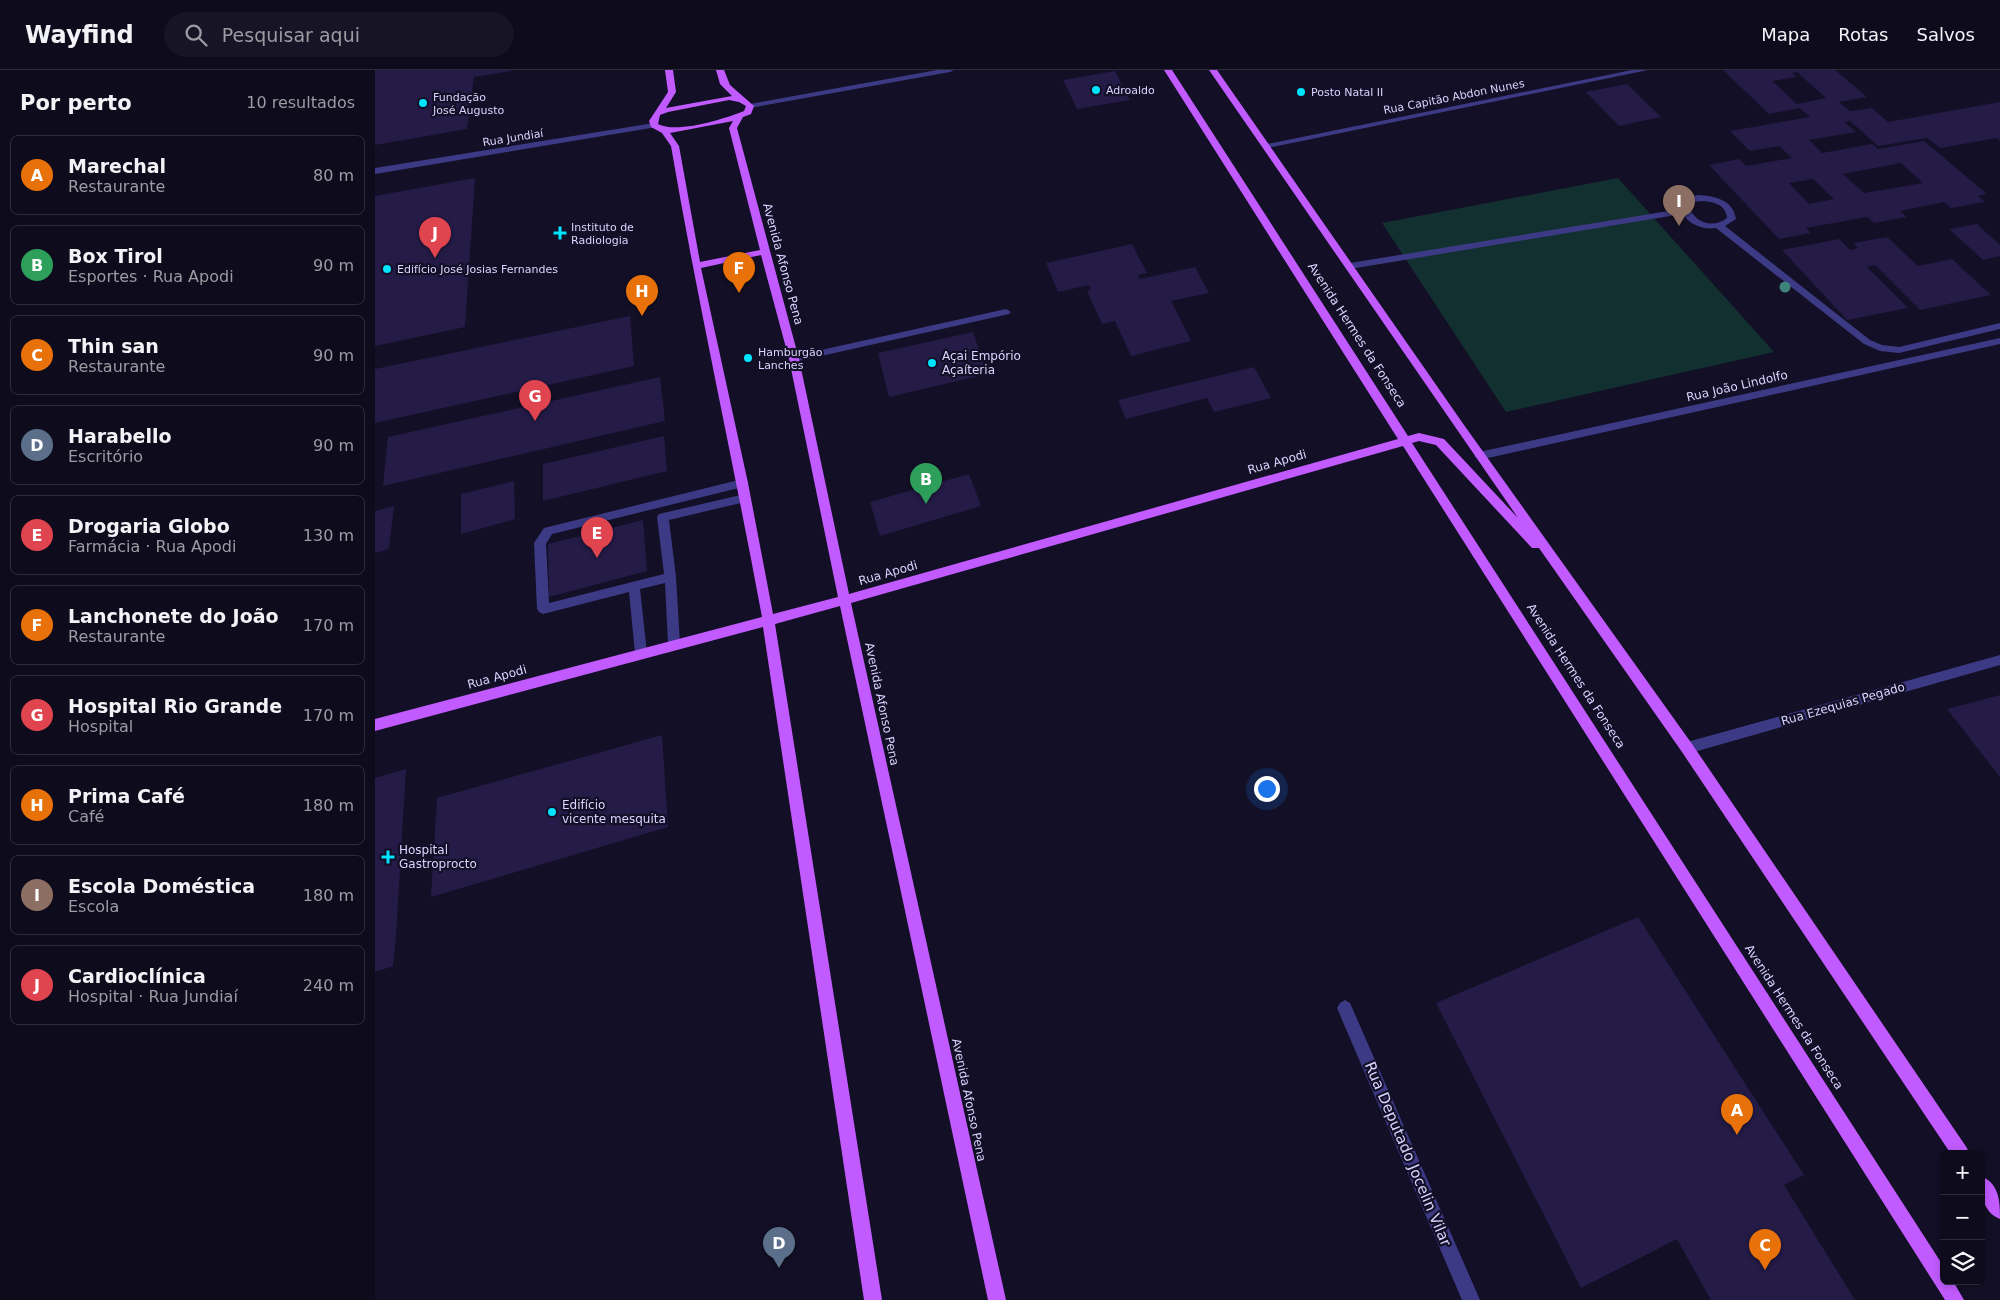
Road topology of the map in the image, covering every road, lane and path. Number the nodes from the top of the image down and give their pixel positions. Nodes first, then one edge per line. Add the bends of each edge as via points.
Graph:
1 (669, 70) edge
2 (720, 70) edge
3 (950, 70) edge
4 (1168, 70) edge
5 (1213, 70) edge
6 (1644, 70) edge
7 (741, 99) junction
8 (750, 106) junction
9 (657, 113) junction
10 (739, 117) junction
11 (654, 125) junction
12 (665, 132) junction
13 (1267, 146) junction
14 (375, 171) edge
15 (1684, 212) junction
16 (1719, 226) junction
17 (764, 252) junction
18 (696, 266) junction
19 (1351, 266) junction
20 (1005, 312) dead end
21 (2000, 326) edge
22 (2000, 341) edge
23 (794, 359) junction
24 (1406, 440) junction
25 (1479, 456) junction
26 (743, 483) junction
27 (745, 498) junction
28 (1558, 566) junction
29 (670, 576) junction
30 (634, 586) junction
31 (845, 600) junction
32 (768, 620) junction
33 (674, 644) junction
34 (641, 652) junction
35 (2000, 660) edge
36 (375, 724) edge
37 (1687, 748) junction
38 (1345, 1008) dead end
39 (1958, 1150) edge
40 (1985, 1190) edge
41 (2000, 1212) edge
42 (873, 1300) edge
43 (997, 1300) edge
44 (1471, 1300) edge
45 (1955, 1300) edge

1 - 9 main road via 672,92
2 - 7 main road via 726,89
3 - 8 street
4 - 24 main road, Avenida Hermes da Fonseca
5 - 13 main road
6 - 13 street, Rua Capitão Abdon Nunes
7 - 8 main road
7 - 9 main road via 683,105
8 - 10 main road via 748,112
9 - 11 main road via 653,117
10 - 12 main road
10 - 17 main road, Avenida Afonso Pena via 733,128
11 - 12 main road
11 - 14 street, Rua Jundiaí
12 - 18 main road via 675,146
13 - 19 main road
15 - 16 street via 1698,223
15 - 16 street via 1684,205 1689,200 1718,201 1732,212 1728,223
15 - 19 street
16 - 21 street via 1867,342 1880,348 1899,350
17 - 18 main road
17 - 23 main road, Avenida Afonso Pena
18 - 26 main road
19 - 25 main road
20 - 23 street
22 - 25 street, Rua João Lindolfo
23 - 31 main road, Avenida Afonso Pena
24 - 28 main road, Rua Apodi via 1419,437 1439,442
24 - 31 main road, Rua Apodi
24 - 45 main road, Avenida Hermes da Fonseca
25 - 28 main road
26 - 27 main road
26 - 30 street via 548,531 543,536 540,543 543,609
27 - 29 street via 663,518
27 - 32 main road
28 - 37 main road
29 - 30 street
29 - 33 street
30 - 34 street
31 - 32 main road, Rua Apodi
31 - 43 main road, Avenida Afonso Pena
32 - 33 main road, Rua Apodi
32 - 42 main road
33 - 34 main road, Rua Apodi
34 - 36 main road, Rua Apodi
35 - 37 street, Rua Ezequias Pegado
37 - 39 main road
38 - 44 street, Rua Deputado Jocelin Vilar
40 - 41 main road

